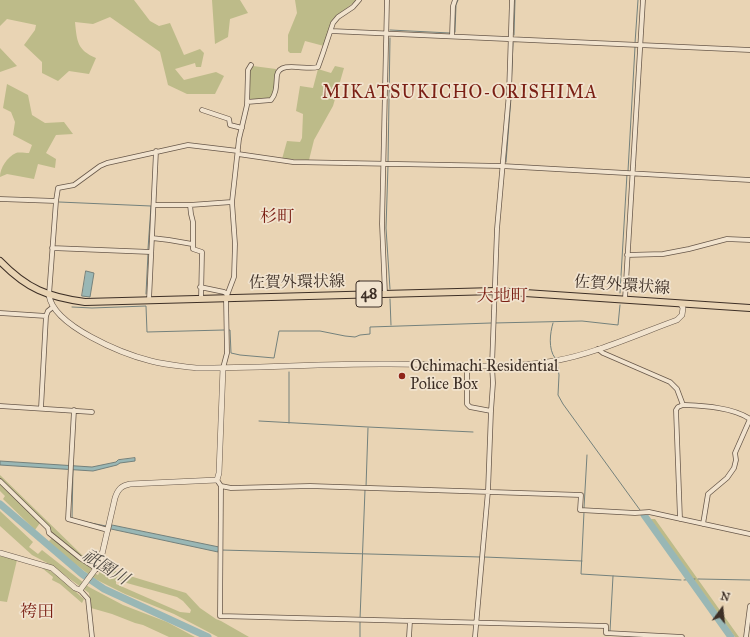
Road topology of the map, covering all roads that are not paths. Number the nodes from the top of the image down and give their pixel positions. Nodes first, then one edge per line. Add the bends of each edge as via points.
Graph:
1 (359, 0) edge
2 (387, 0) edge
3 (455, 0) edge
4 (512, 0) edge
5 (643, 0) edge
6 (331, 31) junction
7 (385, 34) junction
8 (452, 36) junction
9 (511, 38) junction
10 (640, 46) junction
11 (750, 50) edge
12 (251, 65) dead end
13 (247, 102) junction
14 (202, 110) dead end
15 (242, 128) junction
16 (156, 151) junction
17 (238, 152) junction
18 (384, 164) junction
19 (502, 166) junction
20 (633, 173) junction
21 (750, 180) edge
22 (0, 199) edge
23 (56, 201) junction
24 (232, 202) junction
25 (154, 205) junction
26 (190, 205) junction
27 (152, 238) junction
28 (750, 240) edge
29 (192, 244) junction
30 (52, 248) junction
31 (151, 252) junction
32 (628, 255) junction
33 (0, 261) edge
34 (200, 287) junction
35 (495, 291) junction
36 (385, 294) junction
37 (49, 295) junction
38 (226, 296) junction
39 (201, 298) junction
40 (625, 299) junction
41 (149, 300) junction
42 (681, 304) junction
43 (53, 307) junction
44 (750, 308) edge
45 (0, 313) edge
46 (46, 316) junction
47 (598, 349) junction
48 (492, 366) junction
49 (467, 367) junction
50 (223, 368) junction
51 (683, 405) junction
52 (0, 406) edge
53 (41, 408) junction
54 (74, 410) junction
55 (491, 410) junction
56 (92, 412) dead end
57 (217, 480) junction
58 (0, 481) edge
59 (221, 486) junction
60 (488, 491) junction
61 (680, 519) junction
62 (703, 524) junction
63 (108, 530) junction
64 (750, 534) edge
65 (0, 553) edge
66 (97, 569) junction
67 (81, 589) junction
68 (750, 606) edge
69 (410, 621) junction
70 (476, 623) junction
71 (92, 637) edge
72 (409, 637) edge
73 (475, 637) edge
74 (682, 637) edge
75 (746, 637) edge

1 - 6 street via 338,17
2 - 7 street
3 - 8 street
4 - 9 street
5 - 10 street
6 - 7 street
6 - 13 street via 318,67 283,68 277,74 275,93 271,100
7 - 8 street
7 - 18 street
8 - 9 street
9 - 10 street
9 - 19 street
10 - 11 street
10 - 20 street
12 - 13 street via 247,79
13 - 15 street
14 - 15 street via 228,119 230,125
15 - 17 street
16 - 17 street via 188,145
16 - 23 street via 100,166 74,185 58,188
16 - 25 street
17 - 18 street via 294,162
17 - 24 street
18 - 19 street
18 - 36 street via 382,224
19 - 20 street
19 - 35 street
20 - 21 street
20 - 32 street
22 - 23 street
23 - 30 street
24 - 26 street
24 - 38 street via 234,277
25 - 26 street
25 - 27 street
26 - 29 street via 190,214 194,222
27 - 29 street
27 - 31 street
28 - 32 street via 727,239 663,254
29 - 34 street via 193,249 202,252
30 - 31 street
30 - 37 street
31 - 41 street
32 - 40 street
33 - 37 main road, 佐賀外環状線 / 48 via 27,284
34 - 38 street via 224,292
34 - 39 street
35 - 36 main road, 佐賀外環状線 / 48
35 - 40 main road, 佐賀外環状線 / 48
35 - 48 street
36 - 38 main road, 佐賀外環状線 / 48
37 - 41 main road, 佐賀外環状線 / 48 via 85,302
37 - 43 street
38 - 39 main road, 佐賀外環状線 / 48
38 - 50 street via 227,353
39 - 41 main road, 佐賀外環状線 / 48
40 - 42 main road, 佐賀外環状線 / 48
42 - 44 main road, 佐賀外環状線 / 48
42 - 47 street via 682,314 677,320
43 - 46 street
43 - 50 street via 89,336 127,354 172,365
45 - 46 street
46 - 53 street
47 - 48 street via 537,364
47 - 51 street via 670,382 676,388
48 - 49 street
48 - 55 street
49 - 50 street via 383,364
49 - 55 street via 467,404 470,407
50 - 57 street
51 - 61 street via 676,410
51 - 62 street via 715,407 750,419 735,453 734,468 727,478 708,494
52 - 53 street
53 - 54 street
54 - 56 street
54 - 63 street via 68,519
55 - 60 street
57 - 59 street
57 - 63 street via 124,486 117,492
58 - 66 street via 48,528 49,533
59 - 60 street
59 - 69 street via 220,616
60 - 61 street via 581,495 580,510 584,511 649,512
60 - 70 street
61 - 62 street
62 - 64 street
63 - 66 street
65 - 67 street via 52,568 75,588
66 - 67 street
67 - 71 street via 88,600
68 - 75 street
69 - 70 street
69 - 72 street
70 - 73 street
70 - 74 street via 606,626 606,633 610,634

